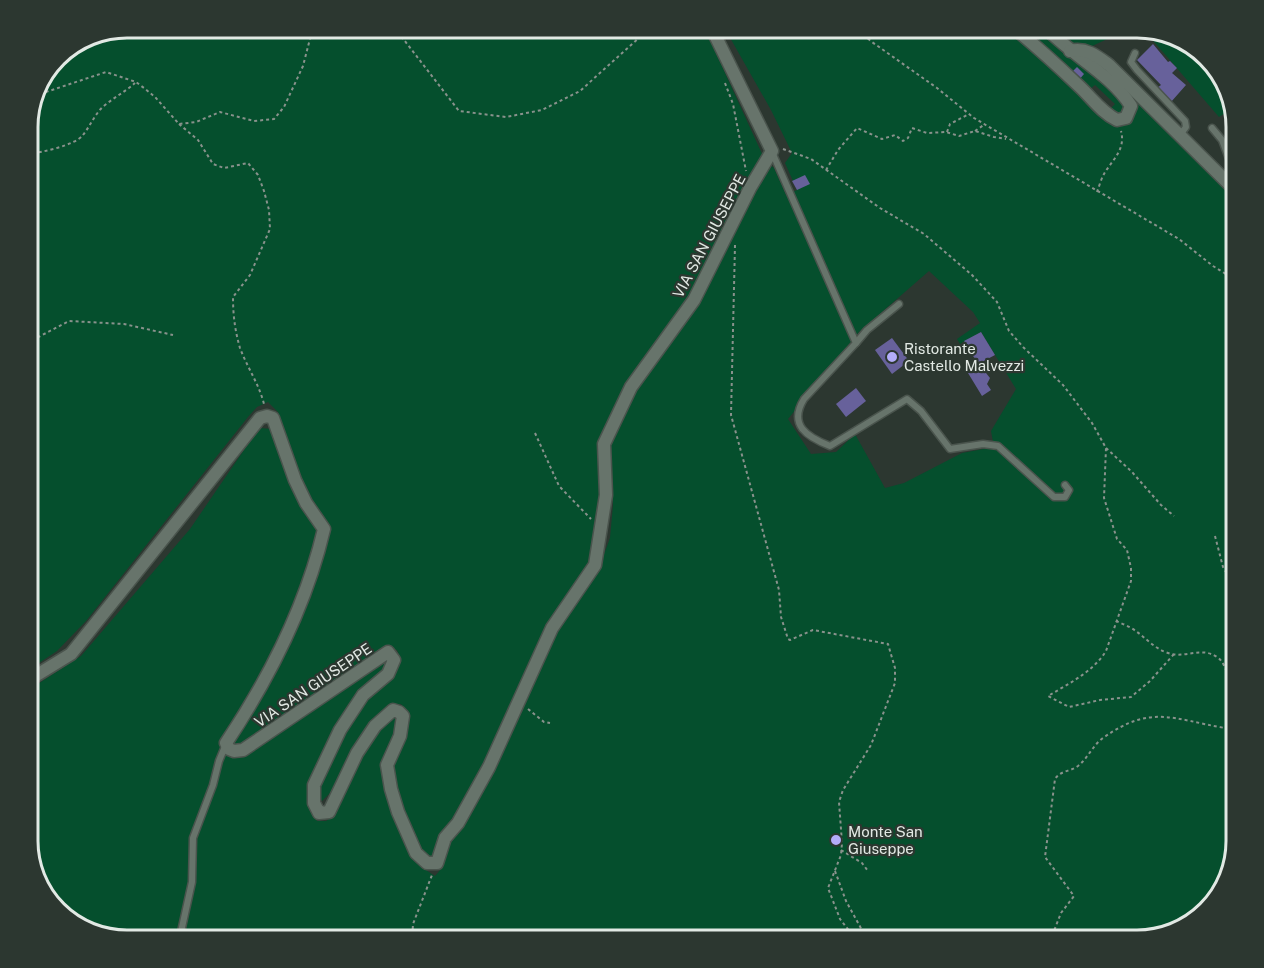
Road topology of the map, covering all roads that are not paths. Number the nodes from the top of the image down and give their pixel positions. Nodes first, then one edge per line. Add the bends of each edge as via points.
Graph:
1 (716, 38) edge
2 (1026, 38) edge
3 (1056, 38) edge
4 (1070, 51) junction
5 (1135, 53) dead end
6 (1212, 128) dead end
7 (1180, 135) junction
8 (770, 147) junction
9 (1226, 153) edge
10 (1226, 178) edge
11 (899, 304) dead end
12 (856, 343) junction
13 (865, 426) junction
14 (869, 433) dead end
15 (1065, 485) dead end
16 (38, 674) edge
17 (226, 743) junction
18 (181, 930) edge

1 - 8 street
2 - 4 street via 1105,114 1117,120 1126,118 1131,106 1124,96
3 - 4 street
4 - 7 street via 1090,52 1109,65
5 - 7 lane via 1131,62 1185,121
6 - 9 lane
7 - 10 street
8 - 12 lane
8 - 17 street, VIA SAN GIUSEPPE via 694,300 631,387 604,444 606,495 595,566 552,628 489,767 458,823 445,838 436,863 427,863 416,853 391,789 387,765 400,736 403,716 399,712 393,710 375,726 357,753 329,812 319,813 314,803 314,785 340,730 363,695 388,674 394,660 388,652 243,750 229,749
11 - 12 lane
12 - 13 lane via 804,399 798,409 798,420 811,438 830,446
13 - 14 lane
13 - 15 lane via 907,399 950,449 998,446 1054,497 1065,497 1069,490
16 - 17 street, VIA SAN GIUSEPPE via 70,654 260,418 273,418 306,503 324,529 317,560 287,636 255,699
17 - 18 lane via 193,838 192,882

